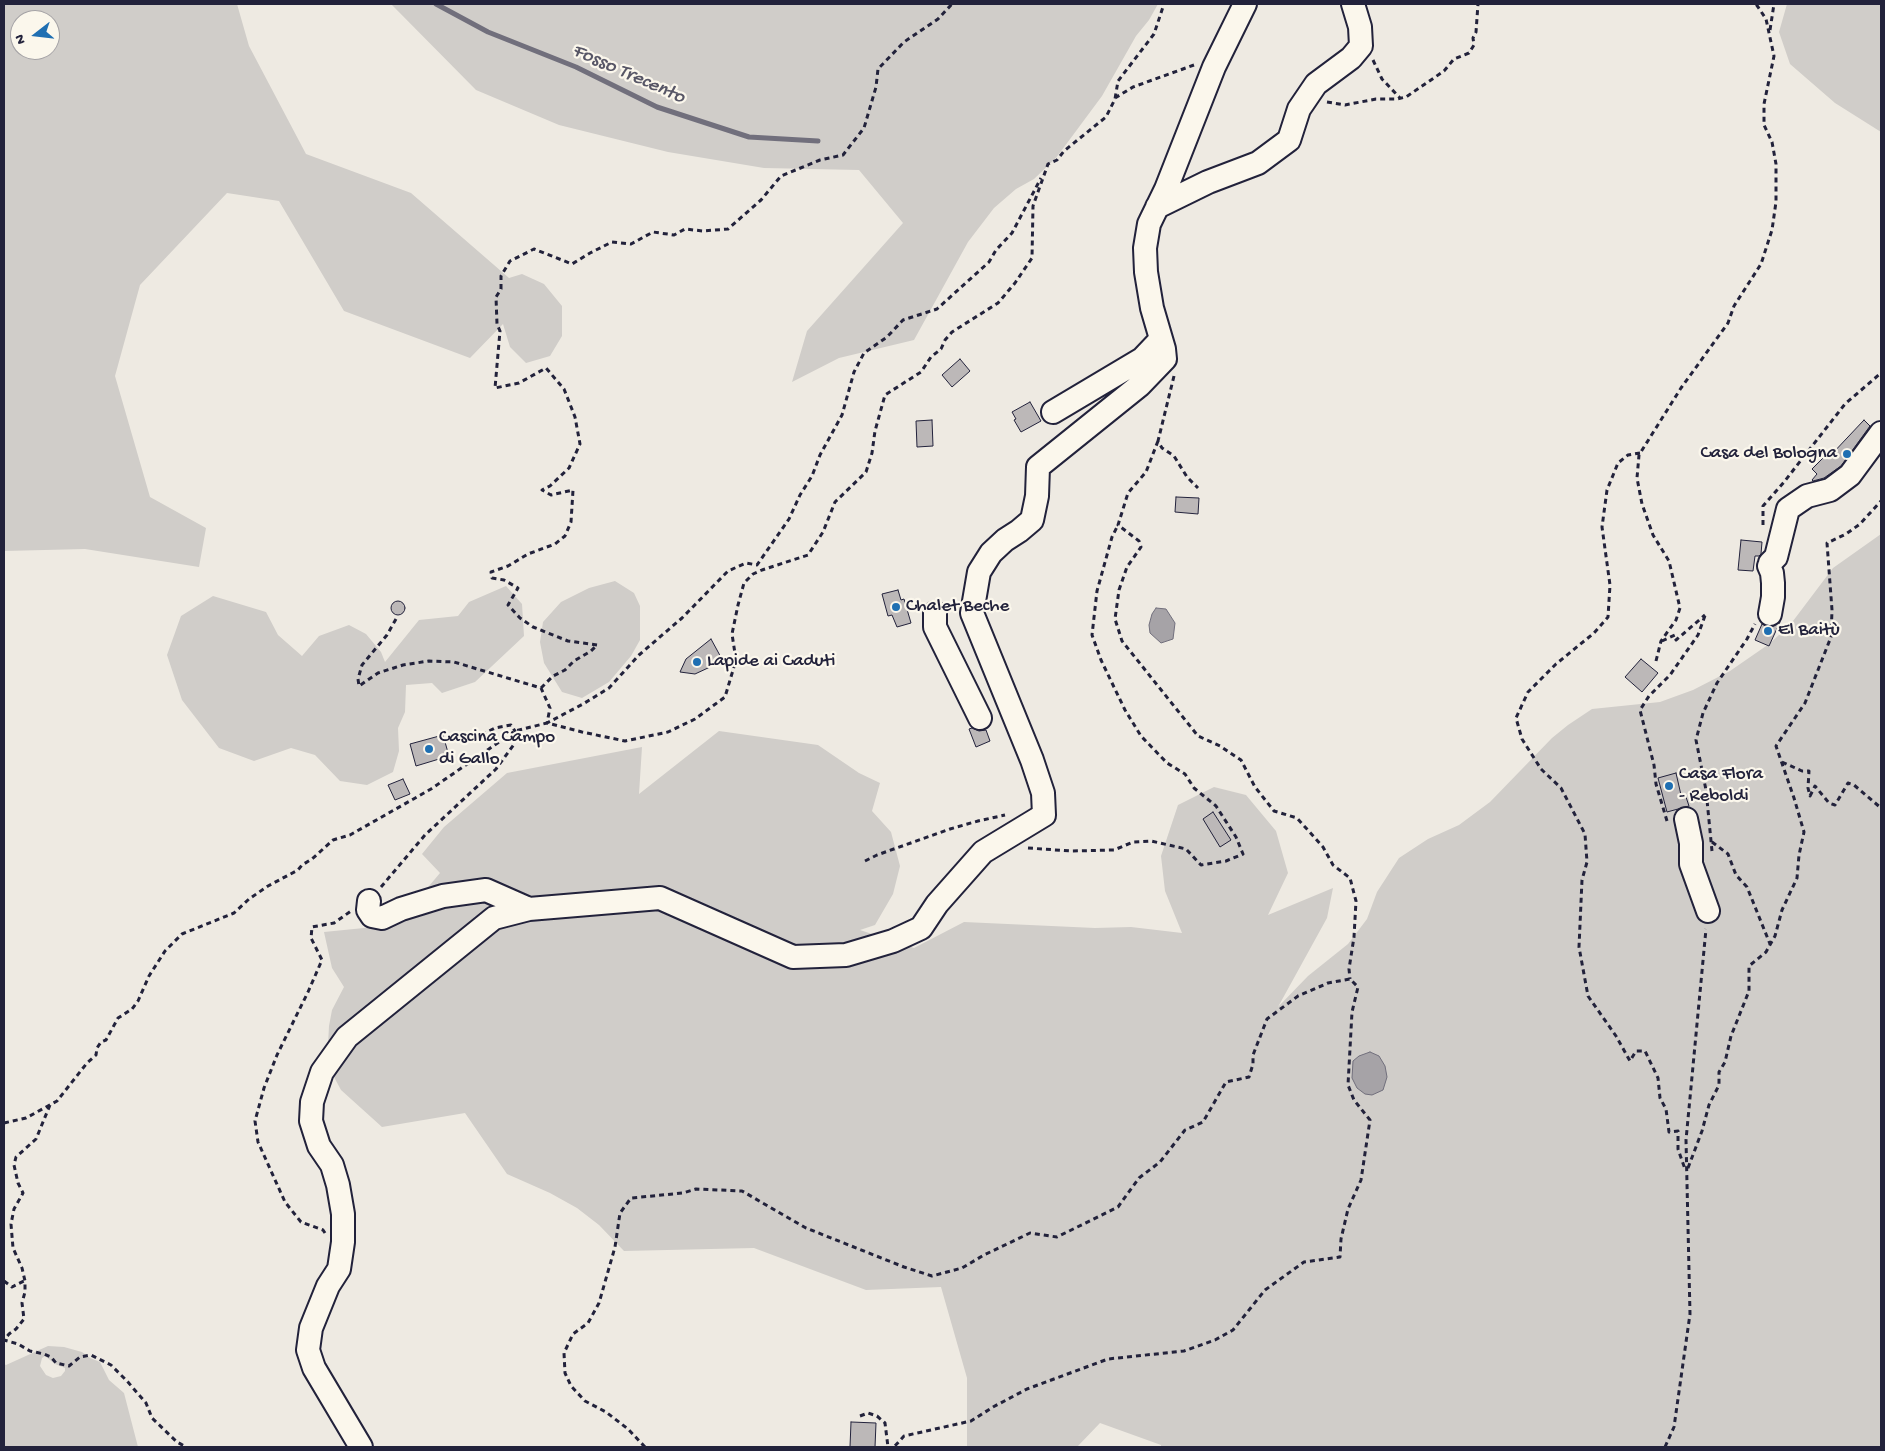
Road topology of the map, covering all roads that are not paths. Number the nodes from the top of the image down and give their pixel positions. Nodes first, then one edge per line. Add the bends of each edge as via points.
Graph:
1 (1245, 4) edge
2 (1353, 4) edge
3 (1157, 207) junction
4 (1163, 346) junction
5 (1054, 412) dead end
6 (1881, 433) edge
7 (935, 612) dead end
8 (1765, 615) road end
9 (980, 718) dead end
10 (1676, 817) road end
11 (369, 901) road end
12 (528, 909) junction
13 (1708, 911) road end
14 (361, 1447) edge

1 - 3 street via 1214,67
2 - 3 street via 1360,27 1361,46 1351,58 1316,84 1300,109 1289,140 1258,163 1208,182
3 - 4 street via 1149,224 1146,272
4 - 5 street
4 - 12 street via 1165,359 1140,386 1038,467 1032,520 1004,540 979,572 972,613 1032,760 1043,793 1044,815 1009,845 983,852 937,904 921,928 894,941 846,955 793,957 660,898
6 - 8 street via 1850,475 1830,490 1807,496 1788,509 1776,558 1769,565 1773,597
7 - 9 street via 934,628
10 - 13 street via 1691,843 1691,864
11 - 12 street via 368,910 372,916 382,918 443,896 486,890
12 - 14 street via 494,918 347,1038 322,1072 312,1102 311,1121 338,1185 343,1242 339,1269 328,1286 311,1328 308,1350 314,1368

